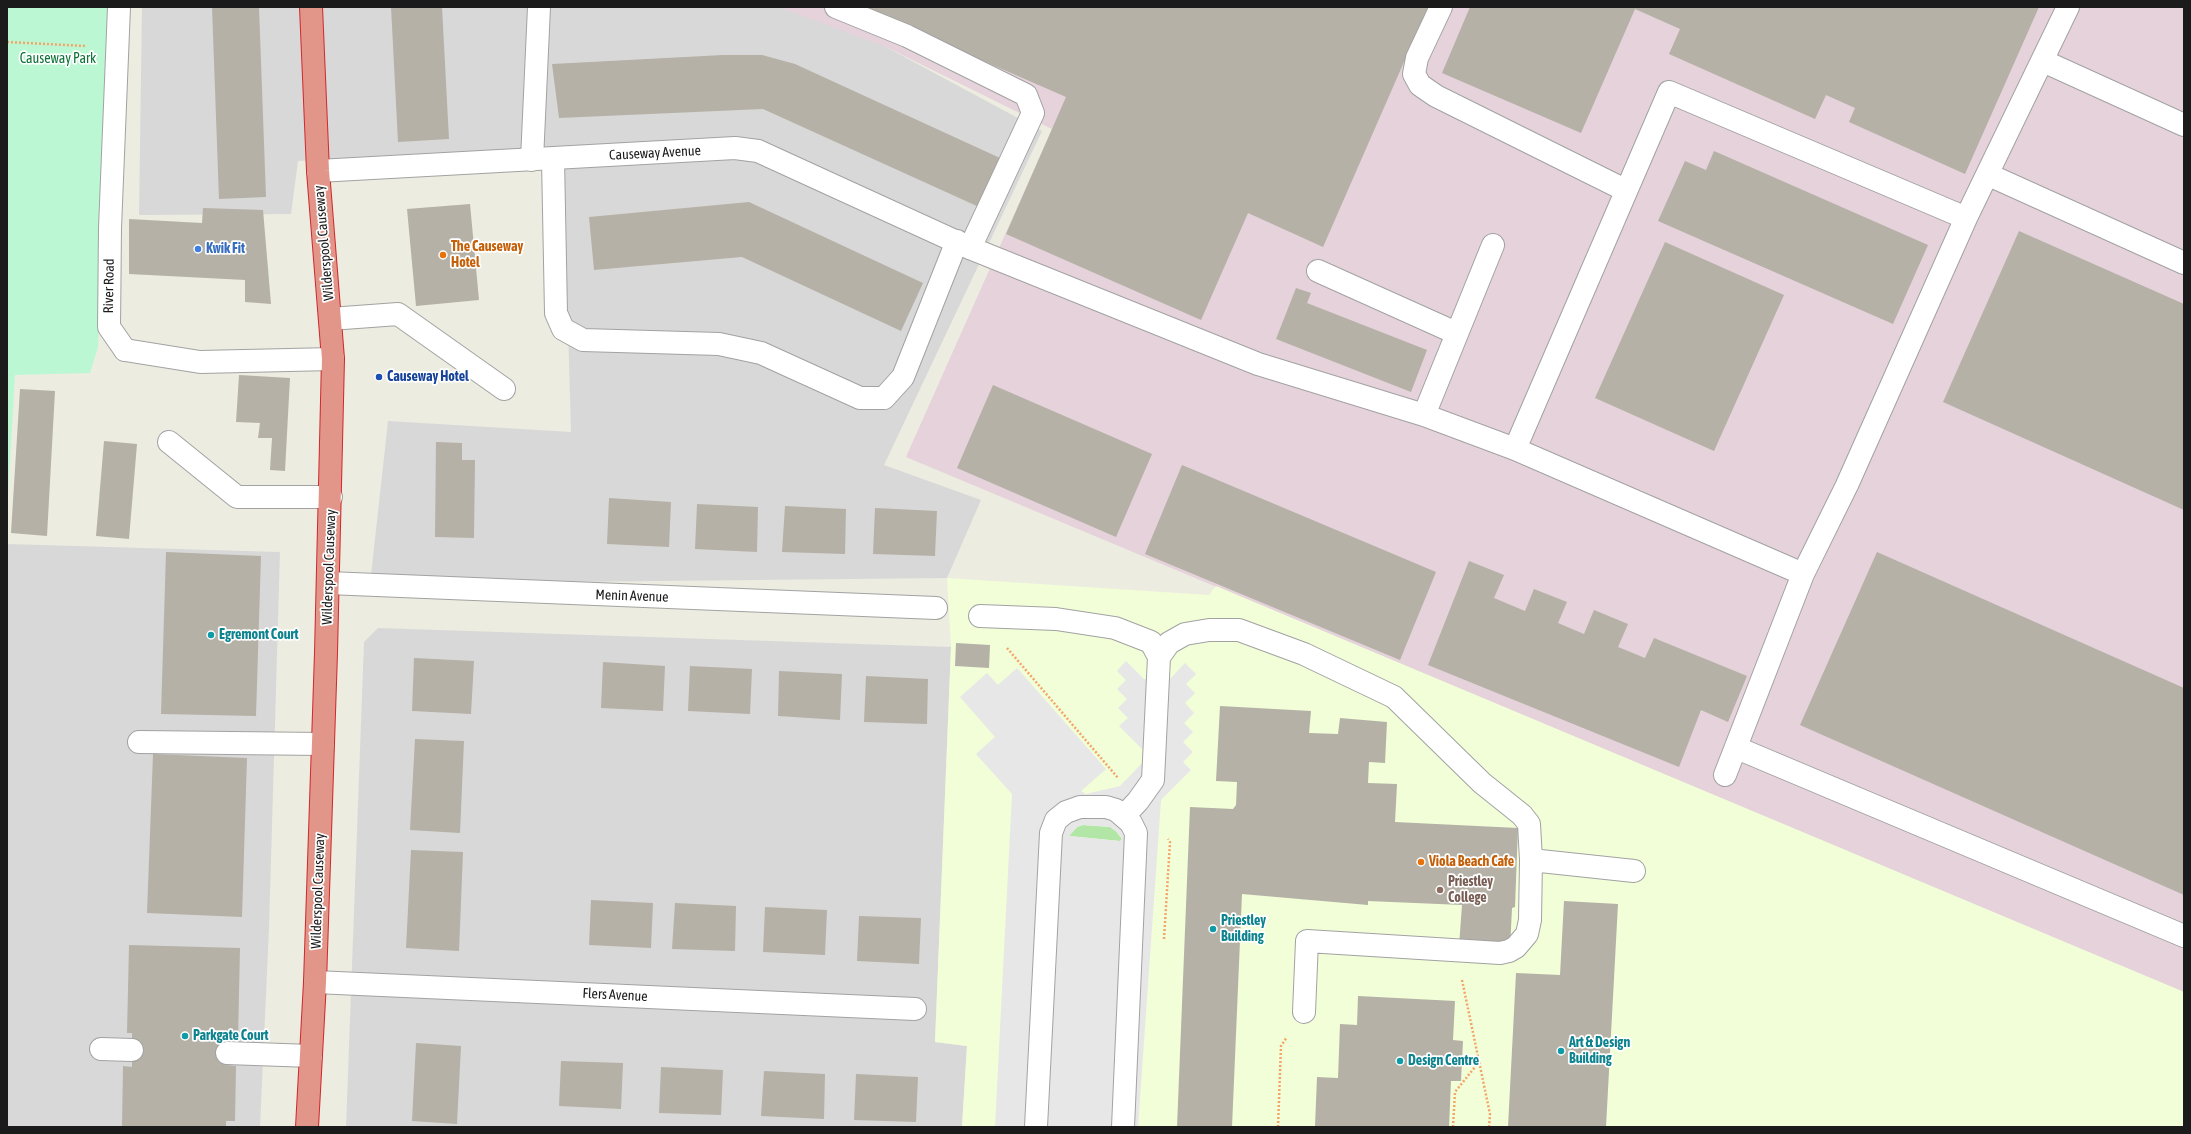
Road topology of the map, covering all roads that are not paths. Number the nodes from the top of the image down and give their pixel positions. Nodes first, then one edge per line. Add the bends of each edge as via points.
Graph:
1 (119, 7) edge
2 (311, 7) edge
3 (539, 7) edge
4 (836, 7) edge
5 (1440, 7) edge
6 (2068, 7) edge
7 (2043, 61) junction
8 (2184, 124) edge
9 (553, 159) junction
10 (532, 160) junction
11 (318, 170) junction
12 (1989, 175) junction
13 (1625, 190) junction
14 (1966, 218) junction
15 (964, 244) junction
16 (1493, 245) dead end
17 (2184, 263) edge
18 (1318, 271) dead end
19 (330, 319) junction
20 (1456, 333) junction
21 (333, 359) junction
22 (504, 389) dead end
23 (1424, 415) junction
24 (169, 442) dead end
25 (1515, 449) junction
26 (331, 497) junction
27 (1803, 574) junction
28 (328, 583) junction
29 (936, 608) dead end
30 (980, 616) dead end
31 (1159, 657) junction
32 (138, 742) dead end
33 (323, 744) junction
34 (1736, 748) junction
35 (1725, 775) dead end
36 (1124, 816) junction
37 (1531, 860) junction
38 (1634, 871) dead end
39 (2184, 936) edge
40 (315, 982) junction
41 (916, 1009) dead end
42 (1304, 1012) road end
43 (101, 1049) dead end
44 (132, 1050) dead end
45 (227, 1053) dead end
46 (310, 1056) junction
47 (307, 1127) edge
48 (1036, 1127) edge
49 (1123, 1127) edge

1 - 21 street, River Road via 108,327 125,350 200,362
2 - 11 highway, Wilderspool Causeway
3 - 10 street
4 - 15 street via 907,36 1026,95 1034,113
5 - 13 street via 1417,58 1414,74 1420,85 1436,96
6 - 7 street
7 - 8 street
7 - 12 street
9 - 10 street, Causeway Avenue
9 - 15 street, Causeway Avenue via 735,148 758,151
9 - 15 street via 556,313 563,329 582,340 719,344 760,353 860,398 884,398 903,377
10 - 11 street, Causeway Avenue
11 - 19 highway, Wilderspool Causeway
12 - 14 street
12 - 17 street
13 - 14 street via 1668,92
13 - 25 street
14 - 27 street via 1847,485
15 - 23 street, Causeway Avenue via 1258,364
16 - 20 street
18 - 20 street
19 - 21 highway, Wilderspool Causeway
19 - 22 street via 398,314
20 - 23 street
21 - 26 highway, Wilderspool Causeway
23 - 25 street, Causeway Avenue
24 - 26 street via 237,497
25 - 27 street, Causeway Avenue
26 - 28 highway, Wilderspool Causeway
27 - 34 street
28 - 29 street, Menin Avenue
28 - 33 highway, Wilderspool Causeway
30 - 31 street via 1056,619 1115,628 1151,642
31 - 36 street via 1153,780
31 - 37 street via 1169,643 1185,634 1209,630 1239,630 1304,654 1394,697 1482,783 1522,815 1529,824
32 - 33 street
33 - 40 highway, Wilderspool Causeway
34 - 35 street
34 - 39 street
36 - 48 street via 1106,807 1080,807 1066,812 1056,820 1051,833
36 - 49 street via 1132,823 1136,833
37 - 38 street
37 - 42 street via 1530,920 1527,934 1509,951 1500,953 1307,941
40 - 41 street, Flers Avenue
40 - 46 highway, Wilderspool Causeway
43 - 44 street
45 - 46 street
46 - 47 highway, Wilderspool Causeway

